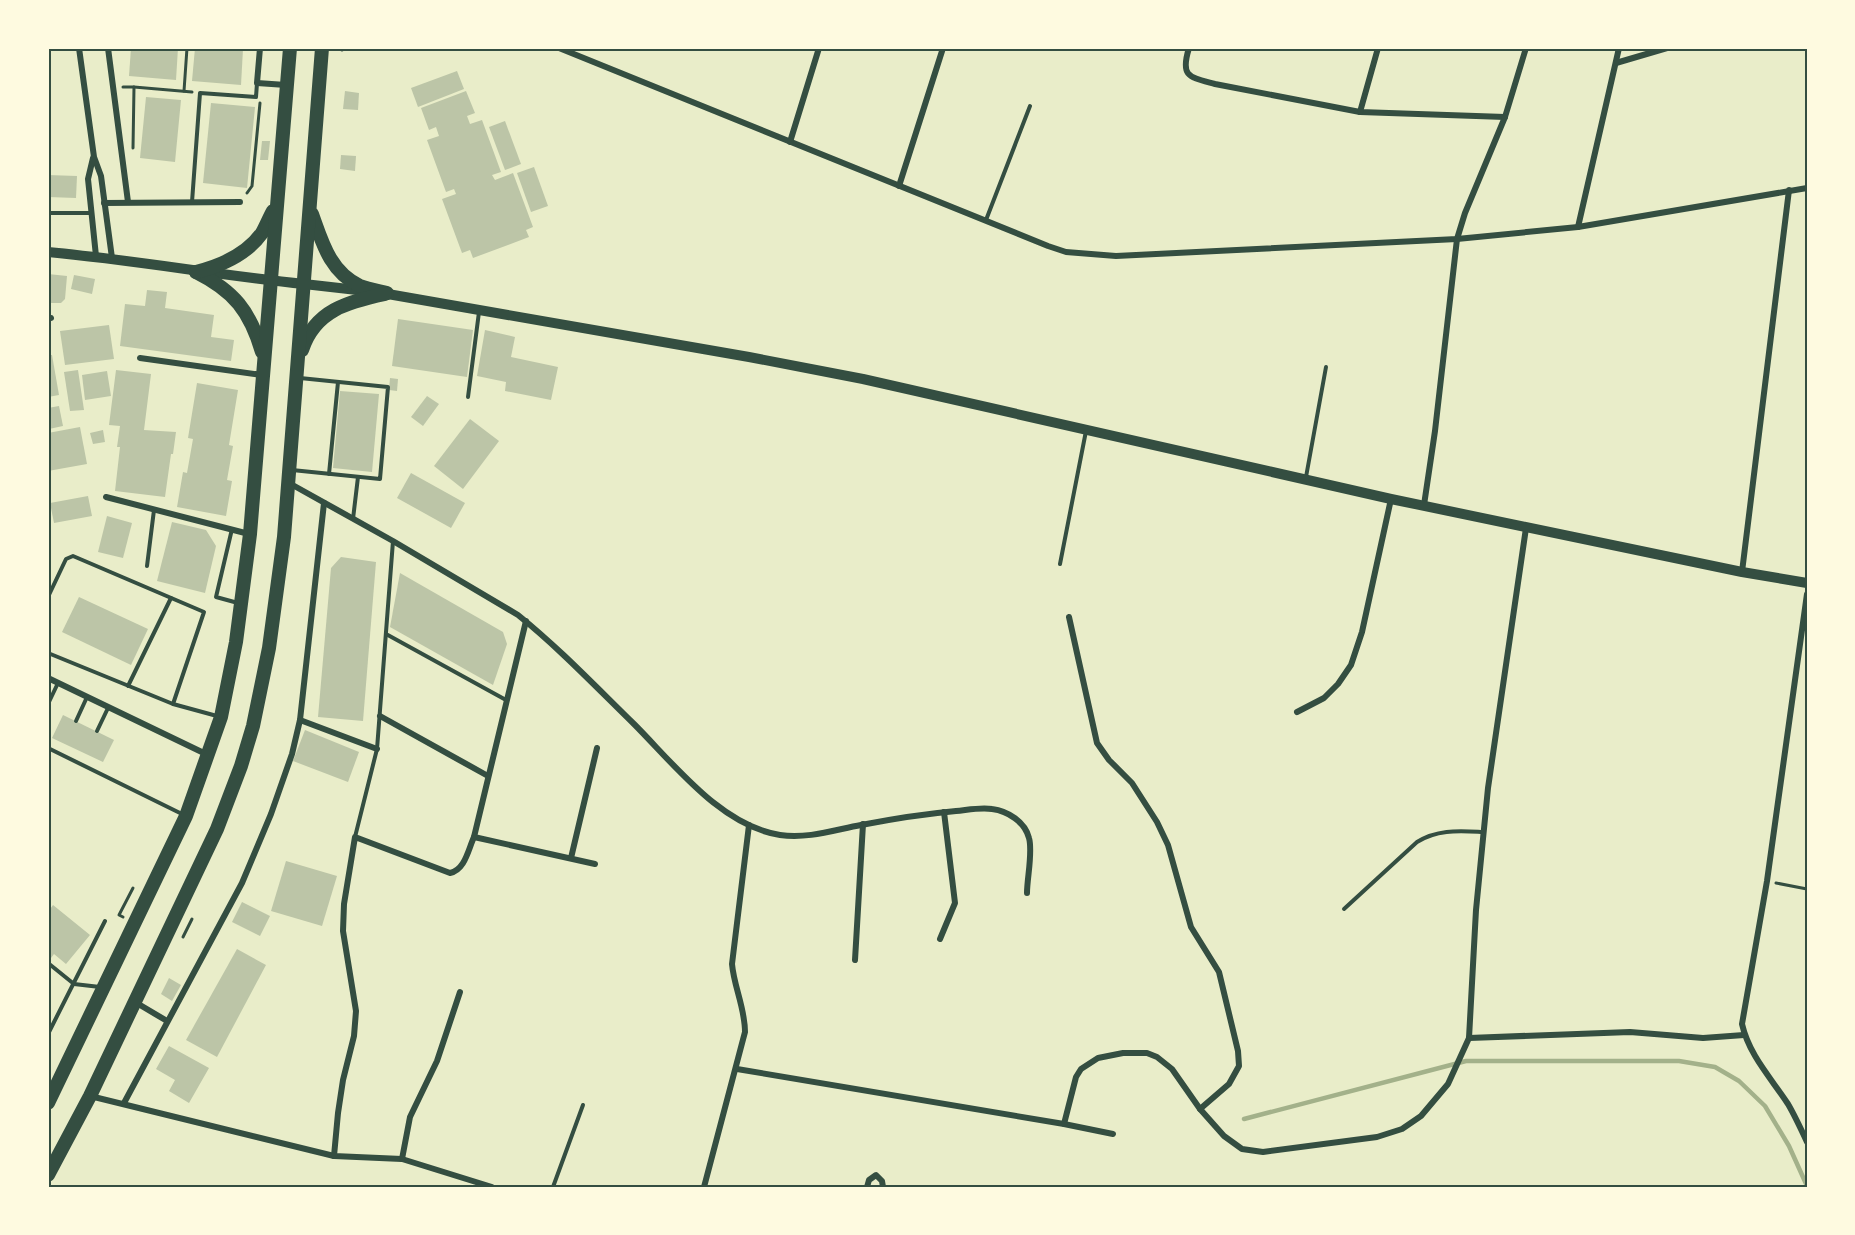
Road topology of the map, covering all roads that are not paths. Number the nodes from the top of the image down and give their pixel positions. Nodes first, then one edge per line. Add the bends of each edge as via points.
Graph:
1 (79, 48) edge
2 (108, 48) edge
3 (260, 48) edge
4 (290, 48) edge
5 (322, 48) edge
6 (559, 48) edge
7 (819, 48) edge
8 (943, 48) edge
9 (1189, 48) edge
10 (1378, 48) edge
11 (1526, 48) edge
12 (1619, 48) edge
13 (1667, 48) edge
14 (1616, 63) junction
15 (257, 83) junction
16 (286, 86) junction
17 (1030, 106) dead end
18 (1360, 112) junction
19 (1505, 117) junction
20 (790, 142) junction
21 (93, 158) junction
22 (899, 186) junction
23 (1807, 188) edge
24 (1789, 190) junction
25 (128, 202) junction
26 (192, 202) junction
27 (240, 202) road end
28 (104, 203) junction
29 (276, 205) junction
30 (310, 207) junction
31 (48, 213) edge
32 (91, 213) junction
33 (986, 221) junction
34 (1578, 227) junction
35 (1457, 239) junction
36 (48, 252) edge
37 (96, 256) junction
38 (112, 258) junction
39 (196, 272) junction
40 (270, 280) junction
41 (304, 284) junction
42 (387, 293) junction
43 (480, 309) junction
44 (140, 358) dead end
45 (264, 359) junction
46 (298, 362) junction
47 (1326, 367) dead end
48 (263, 375) junction
49 (297, 378) junction
50 (338, 382) junction
51 (468, 397) dead end
52 (1086, 430) junction
53 (329, 474) junction
54 (289, 476) junction
55 (358, 477) junction
56 (1305, 480) junction
57 (106, 497) dead end
58 (1391, 499) junction
59 (324, 503) junction
60 (1424, 505) junction
61 (154, 509) junction
62 (353, 519) junction
63 (1526, 528) junction
64 (232, 529) junction
65 (250, 534) junction
66 (393, 542) junction
67 (1060, 564) dead end
68 (147, 566) dead end
69 (1742, 572) junction
70 (1807, 583) edge
71 (1807, 594) edge
72 (48, 597) edge
73 (171, 598) junction
74 (242, 604) junction
75 (1069, 617) dead end
76 (526, 621) junction
77 (386, 634) junction
78 (48, 653) edge
79 (48, 678) edge
80 (58, 683) junction
81 (128, 686) junction
82 (87, 697) junction
83 (506, 700) junction
84 (48, 704) edge
85 (173, 704) junction
86 (109, 707) junction
87 (1297, 712) dead end
88 (380, 716) junction
89 (221, 717) junction
90 (300, 720) junction
91 (76, 721) dead end
92 (97, 731) dead end
93 (597, 747) dead end
94 (48, 748) edge
95 (377, 749) junction
96 (209, 755) junction
97 (488, 776) junction
98 (944, 812) junction
99 (186, 816) junction
100 (863, 824) junction
101 (749, 825) junction
102 (1484, 832) junction
103 (355, 837) junction
104 (474, 837) junction
105 (571, 858) junction
106 (595, 864) dead end
107 (1026, 892) dead end
108 (1344, 909) dead end
109 (105, 921) dead end
110 (940, 939) dead end
111 (855, 960) dead end
112 (48, 963) edge
113 (74, 984) junction
114 (104, 988) junction
115 (460, 992) dead end
116 (135, 1002) junction
117 (167, 1020) junction
118 (48, 1034) edge
119 (1744, 1035) junction
120 (1469, 1038) junction
121 (737, 1069) junction
122 (90, 1096) junction
123 (48, 1103) edge
124 (124, 1103) junction
125 (583, 1105) dead end
126 (1200, 1109) junction
127 (1064, 1124) junction
128 (1113, 1134) dead end
129 (1807, 1142) edge
130 (334, 1156) junction
131 (402, 1159) junction
132 (48, 1175) edge
133 (492, 1187) edge
134 (553, 1187) edge
135 (704, 1187) edge
136 (867, 1187) edge
137 (883, 1187) edge

1 - 21 street
2 - 25 street
3 - 15 street
4 - 16 highway
5 - 30 highway
6 - 20 street
7 - 20 street
8 - 22 street
9 - 18 street via 1186,72 1192,78
10 - 18 street
11 - 19 street
12 - 14 street
13 - 14 street
14 - 34 street
15 - 16 street
15 - 26 lane via 256,97 200,93
16 - 29 highway
17 - 33 lane
18 - 19 street
19 - 35 street
20 - 22 street
21 - 28 street via 101,176
21 - 32 street via 88,178
22 - 33 street
23 - 24 street
24 - 34 street
24 - 69 street
25 - 26 street
25 - 28 street
26 - 27 street
28 - 38 street
29 - 39 highway via 252,243 226,262
29 - 40 highway
30 - 41 highway
30 - 42 highway via 322,245 334,264 359,285
31 - 32 lane
32 - 37 street
33 - 35 street via 1057,249 1100,256
34 - 35 street
35 - 60 street
36 - 37 main road
37 - 38 main road
38 - 39 main road
39 - 40 main road
39 - 45 highway via 218,283 242,307 255,329
40 - 41 main road
40 - 45 highway
41 - 42 main road
41 - 46 highway
42 - 43 main road
42 - 46 highway via 331,311 306,339
43 - 51 lane
43 - 52 main road via 829,372
44 - 48 street
45 - 48 highway
46 - 49 highway
47 - 56 lane
48 - 65 highway
49 - 50 lane
49 - 54 highway
50 - 53 lane
50 - 55 lane via 388,387 380,479
52 - 56 main road
52 - 67 lane
53 - 54 lane
53 - 55 lane
54 - 59 street
54 - 116 highway via 275,608 254,726 217,829
55 - 62 lane
56 - 58 main road
57 - 61 street
58 - 60 main road
58 - 87 street via 1351,665 1324,698
59 - 62 street
59 - 90 street
60 - 63 main road
61 - 64 street
61 - 68 lane
62 - 66 street
63 - 69 main road
63 - 102 street
64 - 65 street
64 - 74 lane via 216,597
65 - 74 highway
66 - 76 street
66 - 77 lane
69 - 70 main road
71 - 119 street via 1767,881 1743,1011
72 - 73 lane via 66,559 73,556
73 - 81 lane
73 - 85 lane via 204,612
74 - 89 highway
75 - 126 street via 1097,743 1132,783 1158,822 1191,927 1219,972 1239,1066 1229,1083
76 - 83 street
76 - 101 street via 701,792 726,813
77 - 83 lane
77 - 88 lane
78 - 81 lane
79 - 80 street
80 - 82 street
80 - 84 lane
81 - 85 lane
82 - 86 street
82 - 91 lane
83 - 97 street
85 - 89 lane
86 - 92 lane
86 - 96 street
88 - 95 lane
88 - 97 street
89 - 96 highway
90 - 95 street
90 - 117 street via 289,764 242,883
93 - 105 street
94 - 99 lane
95 - 103 lane
96 - 99 highway
97 - 104 street
98 - 100 street
98 - 107 street via 990,808 1017,819 1030,839
98 - 110 street via 955,903
99 - 114 highway
100 - 101 street via 803,836 778,834
100 - 111 street
101 - 121 street via 732,964 745,1022
102 - 108 lane via 1449,831 1427,836
102 - 120 street
103 - 104 street via 450,873 462,866
103 - 130 street via 343,931 356,1011
104 - 105 street
105 - 106 street
109 - 113 lane
112 - 113 lane
113 - 114 lane
113 - 118 lane
114 - 123 highway
115 - 131 street via 437,1060 410,1117
116 - 117 street
116 - 122 highway
117 - 124 street
119 - 120 street via 1703,1038 1630,1032
119 - 129 street via 1789,1105
120 - 126 street via 1448,1084 1420,1116 1402,1129 1377,1137 1263,1152 1242,1149
121 - 127 street
121 - 135 street
122 - 124 street
122 - 132 highway
124 - 130 street
125 - 134 lane
126 - 127 street via 1172,1069 1157,1057 1123,1053 1098,1058 1081,1069
127 - 128 street
130 - 131 street
131 - 133 street
136 - 137 street via 876,1175

